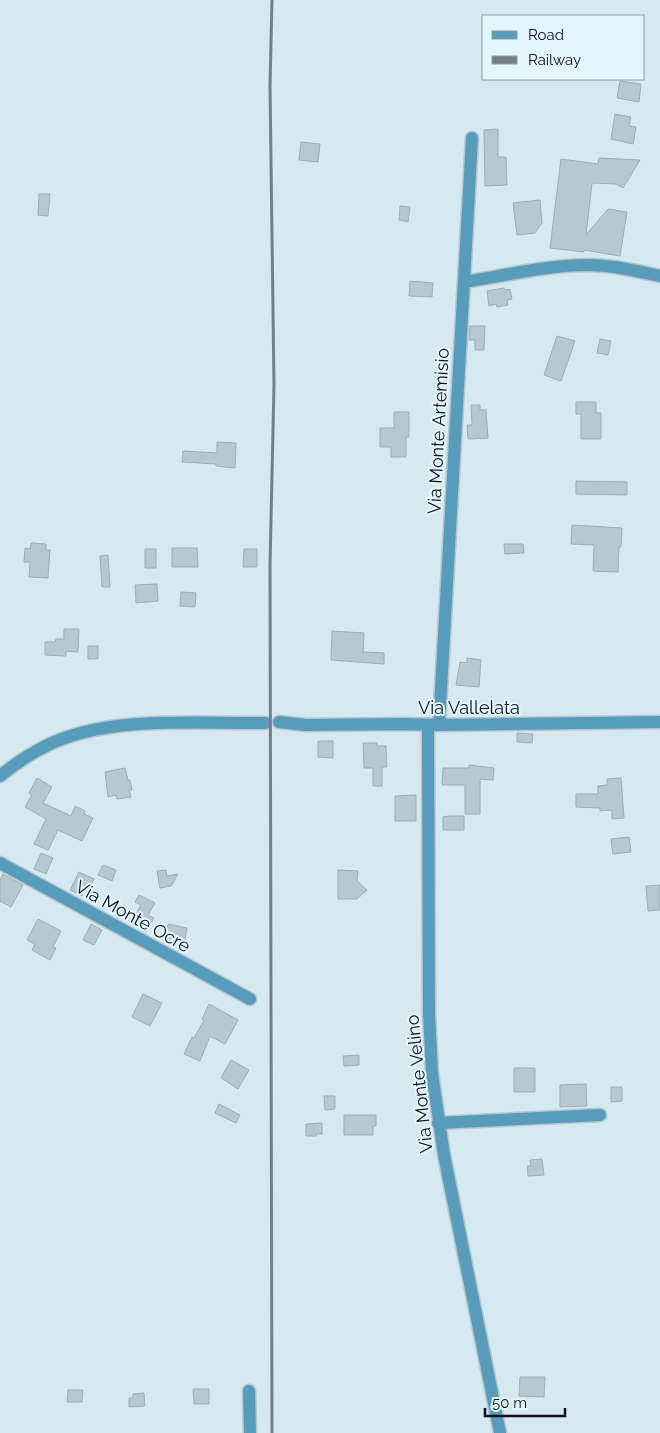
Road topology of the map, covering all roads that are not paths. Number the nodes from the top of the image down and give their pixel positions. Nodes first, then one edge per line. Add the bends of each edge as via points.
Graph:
1 (472, 138) dead end
2 (660, 276) edge
3 (464, 282) junction
4 (279, 722) dead end
5 (660, 722) edge
6 (265, 723) dead end
7 (434, 726) junction
8 (0, 776) edge
9 (0, 863) edge
10 (250, 999) dead end
11 (600, 1115) dead end
12 (438, 1123) junction
13 (249, 1391) dead end
14 (250, 1433) edge
15 (500, 1433) edge

1 - 3 street, Via Monte Artemisio
2 - 3 street via 614,267 581,265
3 - 7 street, Via Monte Artemisio
4 - 7 street, Via Vallelata
5 - 7 street, Via Vallelata
6 - 8 street via 137,724 87,731 48,745
7 - 12 street, Via Monte Velino via 429,1028
9 - 10 street, Via Monte Ocre
11 - 12 street
12 - 15 street, Via Monte Velino
13 - 14 street

